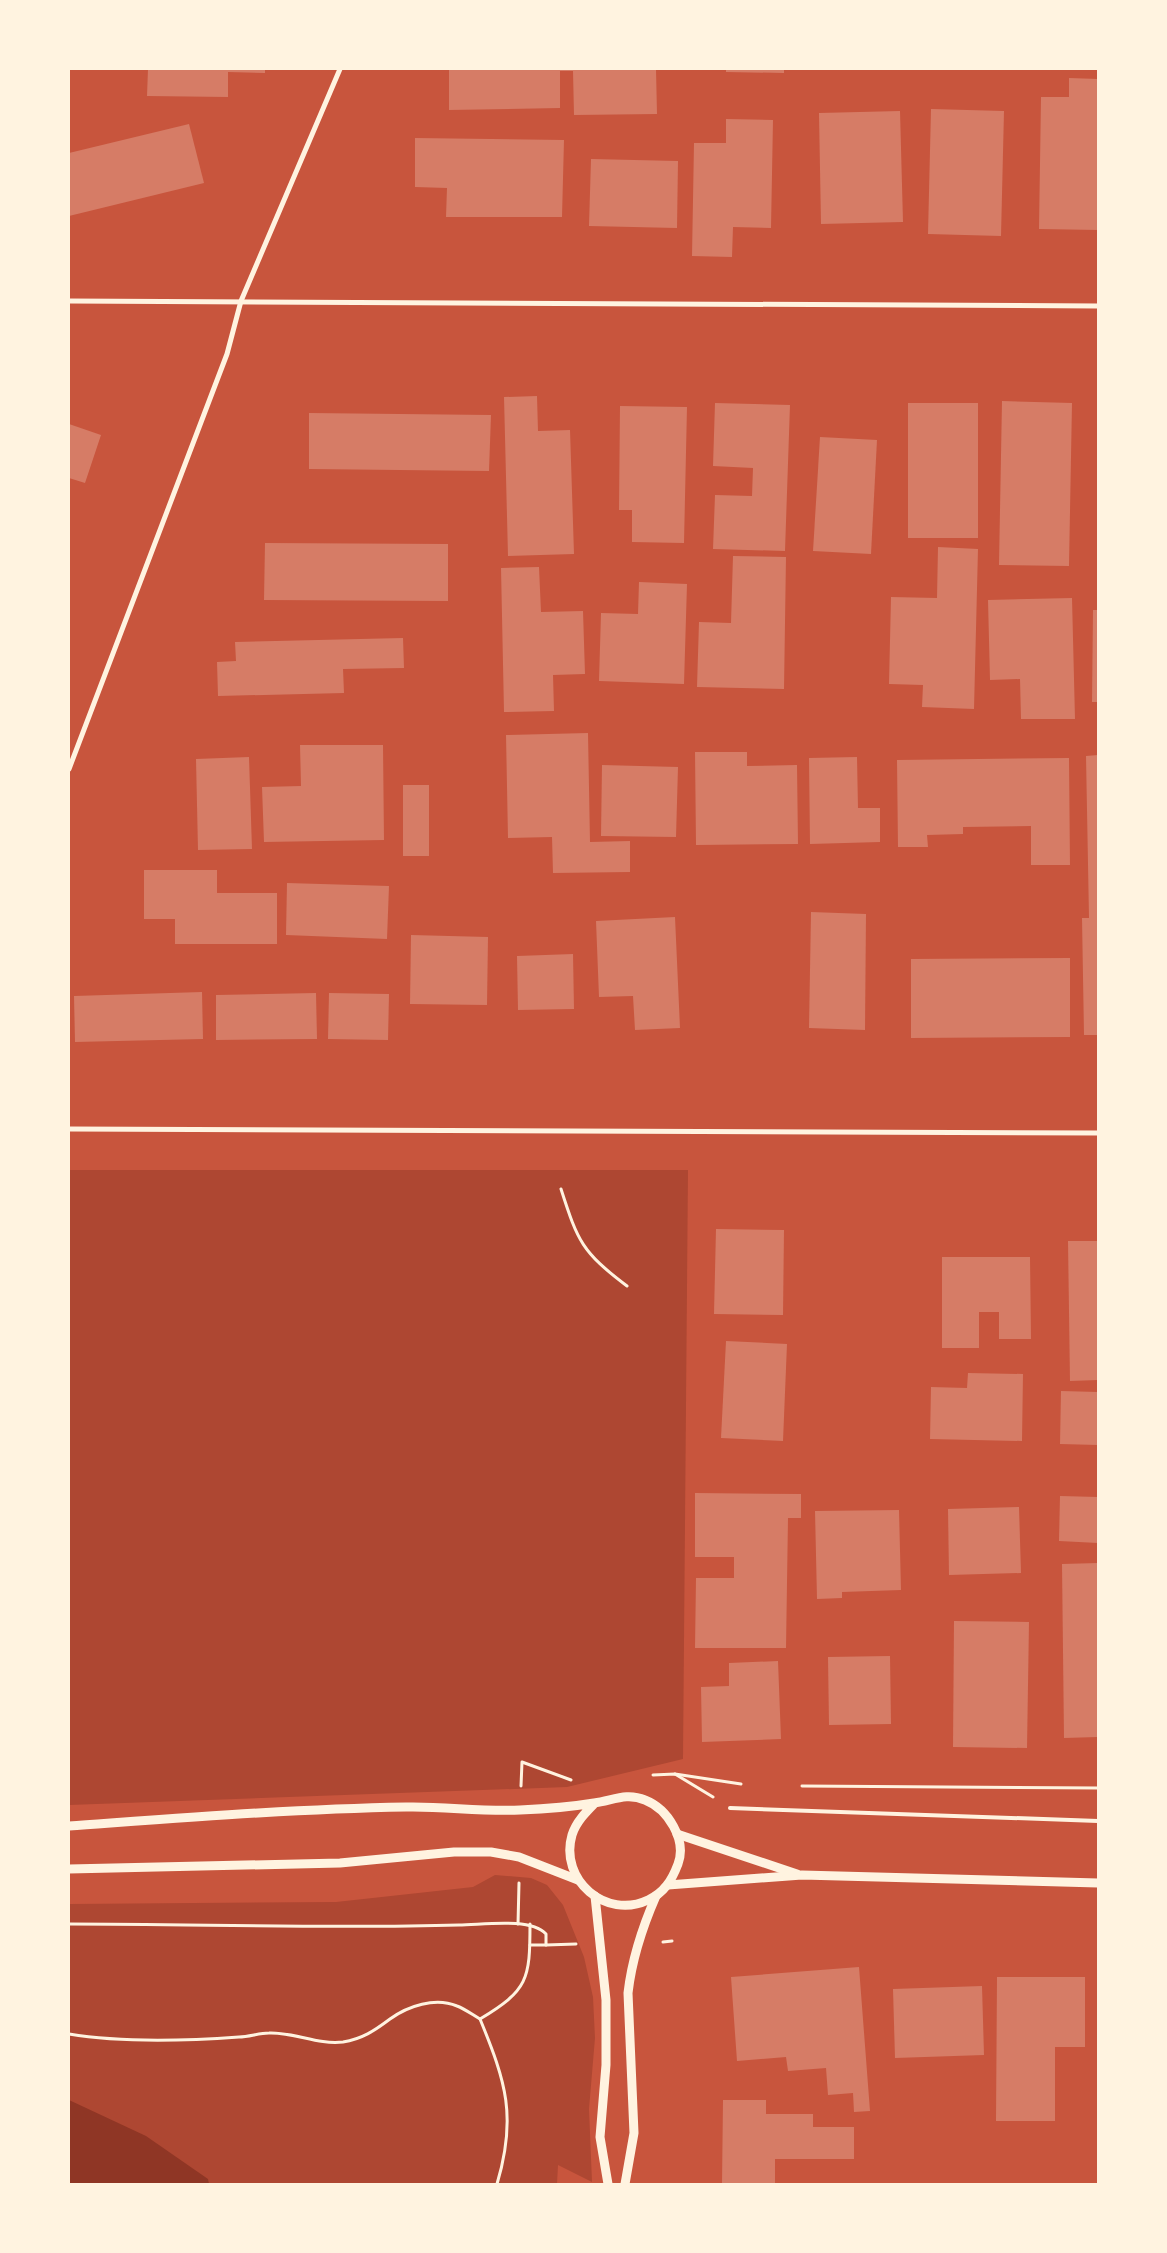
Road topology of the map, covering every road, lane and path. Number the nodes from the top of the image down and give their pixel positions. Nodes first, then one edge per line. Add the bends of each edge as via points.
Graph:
1 (340, 69) edge
2 (69, 301) edge
3 (241, 301) junction
4 (1098, 306) edge
5 (69, 769) edge
6 (69, 1129) edge
7 (1098, 1133) edge
8 (561, 1189) dead end
9 (627, 1286) dead end
10 (675, 1774) dead end
11 (580, 1783) dead end
12 (751, 1786) dead end
13 (801, 1786) dead end
14 (1098, 1788) edge
15 (521, 1790) dead end
16 (595, 1803) junction
17 (730, 1808) dead end
18 (1098, 1822) edge
19 (69, 1826) edge
20 (677, 1834) junction
21 (69, 1869) edge
22 (802, 1875) junction
23 (578, 1880) junction
24 (519, 1882) dead end
25 (1098, 1883) edge
26 (668, 1886) junction
27 (595, 1896) junction
28 (656, 1896) junction
29 (69, 1924) edge
30 (518, 1924) junction
31 (530, 1924) junction
32 (576, 1944) dead end
33 (530, 1945) junction
34 (546, 1945) junction
35 (480, 2019) junction
36 (69, 2034) edge
37 (497, 2184) edge
38 (608, 2184) edge
39 (625, 2184) edge

1 - 3 street
2 - 3 street
3 - 4 street
3 - 5 street via 227,354
6 - 7 street
8 - 9 path via 582,1246 600,1266
10 - 12 path
11 - 15 path via 522,1762
13 - 14 path
16 - 19 street via 521,1810 408,1807 296,1811
16 - 20 street via 627,1796 646,1800 668,1817
16 - 23 street via 581,1818 572,1835 571,1862
17 - 18 lane
20 - 22 street
20 - 26 street via 680,1860
21 - 23 street via 340,1862 490,1852 519,1858
22 - 25 street
22 - 26 street
23 - 27 street
24 - 30 path
26 - 28 street
27 - 28 street via 612,1905 631,1906
27 - 38 street via 606,2000 606,2065 600,2136
28 - 39 street via 641,1931 628,1992 634,2133
29 - 30 path via 390,1928
30 - 31 path
31 - 33 path
31 - 34 path via 546,1934
32 - 34 path
33 - 34 path
33 - 35 path via 526,1980 516,1994
35 - 36 path via 457,2006 438,2002 408,2008 363,2038 343,2042 323,2043 290,2033 165,2039 92,2038
35 - 37 path via 497,2063 508,2106 507,2137

